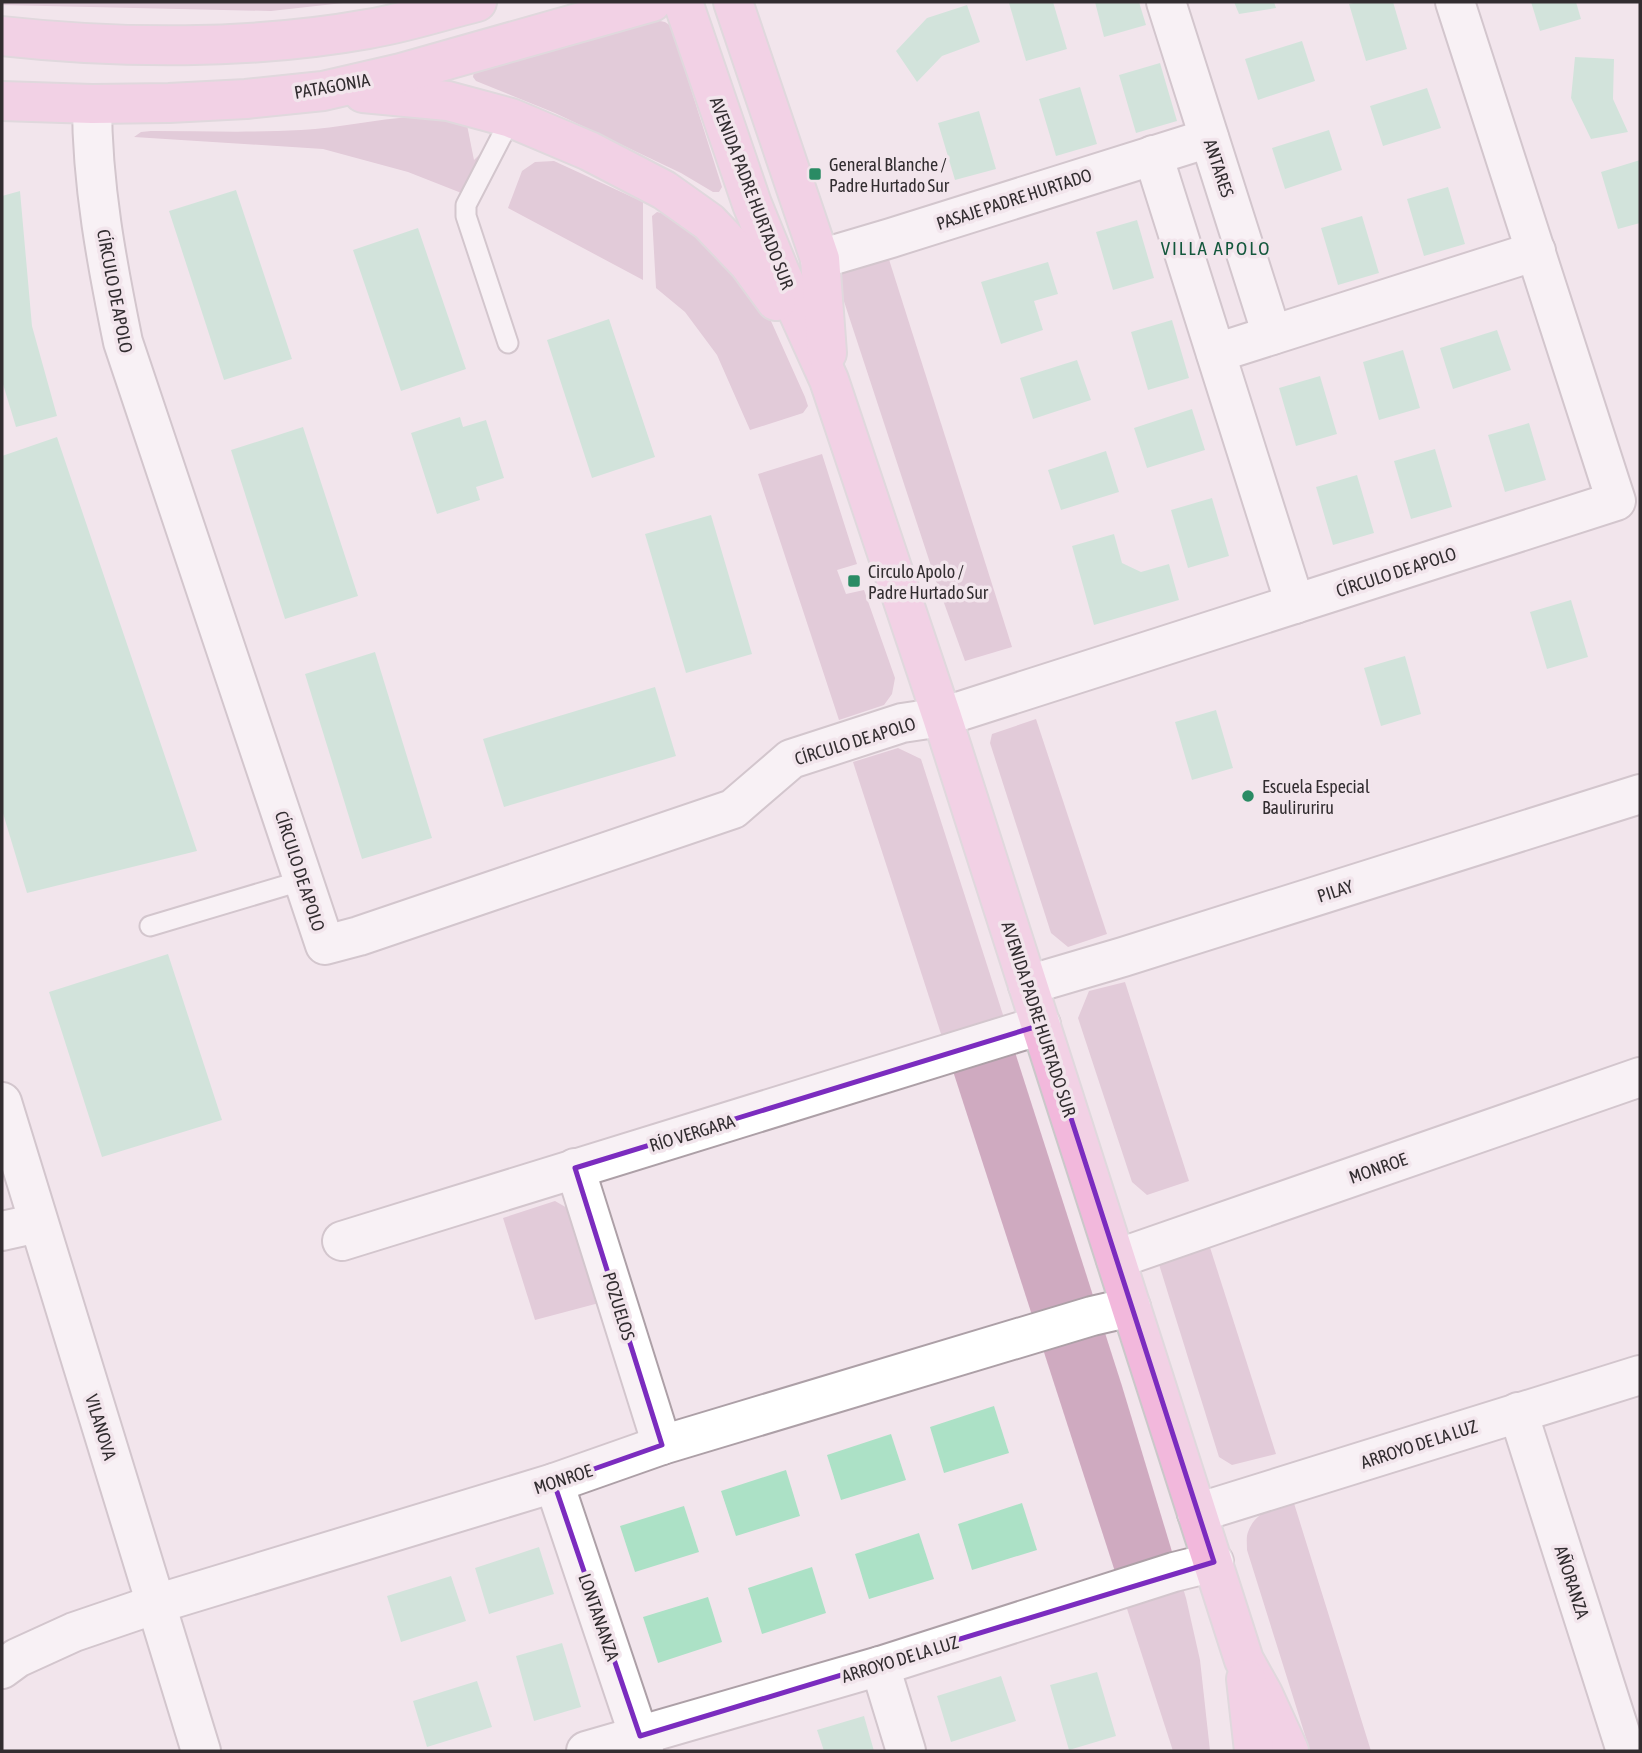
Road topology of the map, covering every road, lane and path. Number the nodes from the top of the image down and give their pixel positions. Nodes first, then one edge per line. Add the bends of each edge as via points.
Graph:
1 (477, 2) edge
2 (652, 2) edge
3 (683, 2) edge
4 (733, 2) edge
5 (1166, 2) edge
6 (1455, 2) edge
7 (2, 36) edge
8 (323, 90) junction
9 (2, 101) edge
10 (92, 104) junction
11 (511, 118) junction
12 (1209, 138) junction
13 (1153, 155) junction
14 (1536, 251) junction
15 (820, 258) junction
16 (1272, 335) junction
17 (508, 343) dead end
18 (1216, 353) junction
19 (829, 380) junction
20 (1296, 604) junction
21 (942, 717) junction
22 (1640, 794) edge
23 (304, 880) junction
24 (150, 926) dead end
25 (1028, 985) junction
26 (1041, 1025) junction
27 (1640, 1077) edge
28 (2, 1102) edge
29 (575, 1168) junction
30 (38, 1223) junction
31 (2, 1231) edge
32 (342, 1241) dead end
33 (1116, 1259) junction
34 (1131, 1307) junction
35 (1640, 1376) edge
36 (1518, 1412) junction
37 (662, 1445) junction
38 (554, 1483) junction
39 (1198, 1513) junction
40 (1214, 1562) junction
41 (156, 1604) junction
42 (1244, 1660) junction
43 (880, 1666) junction
44 (2, 1669) edge
45 (642, 1744) edge
46 (201, 1751) edge
47 (586, 1751) edge
48 (906, 1751) edge
49 (1254, 1751) edge
50 (1289, 1751) edge
51 (1626, 1751) edge

1 - 7 main road via 369,29 259,41 148,44
2 - 8 main road, PATAGONIA via 401,73
3 - 19 main road, AVENIDA PADRE HURTADO SUR via 752,204
4 - 15 main road, AVENIDA PADRE HURTADO SUR
5 - 12 street, ANTARES
6 - 14 street, CÍRCULO DE APOLO
8 - 10 main road, PATAGONIA via 246,99
8 - 11 main road via 448,101
9 - 10 main road, PATAGONIA
10 - 23 street, CÍRCULO DE APOLO via 95,174 123,342
11 - 17 lane via 467,205 466,216
11 - 19 main road via 664,190 709,222 749,264
12 - 13 street, PASAJE PADRE HURTADO
12 - 16 street, ANTARES
13 - 15 street, PASAJE PADRE HURTADO
13 - 18 street
14 - 16 street
14 - 20 street, CÍRCULO DE APOLO via 1616,501
15 - 19 main road, AVENIDA PADRE HURTADO SUR
16 - 18 street
18 - 20 street
19 - 21 main road, AVENIDA PADRE HURTADO SUR
20 - 21 street, CÍRCULO DE APOLO
21 - 23 street, CÍRCULO DE APOLO via 902,723 791,759 733,809 359,936 325,944
21 - 25 main road, AVENIDA PADRE HURTADO SUR
22 - 25 street, PILAY
23 - 24 lane
25 - 26 main road, AVENIDA PADRE HURTADO SUR
26 - 29 street, RÍO VERGARA
26 - 33 main road, AVENIDA PADRE HURTADO SUR
27 - 33 street, MONROE
28 - 30 street, VILANOVA
29 - 32 street, RÍO VERGARA
29 - 37 street, POZUELOS
30 - 31 street
30 - 41 street, VILANOVA
33 - 34 main road, AVENIDA PADRE HURTADO SUR
34 - 37 street, MONROE
34 - 39 main road, AVENIDA PADRE HURTADO SUR
35 - 36 street, ARROYO DE LA LUZ
36 - 39 street, ARROYO DE LA LUZ
36 - 51 street, AÑORANZA
37 - 38 street, MONROE
38 - 41 street, MONROE
38 - 45 street, LONTANANZA
39 - 40 main road, AVENIDA PADRE HURTADO SUR
40 - 42 main road, AVENIDA PADRE HURTADO SUR
40 - 43 street, ARROYO DE LA LUZ
41 - 44 street, MONROE via 74,1632
41 - 46 street, VILANOVA
42 - 49 main road, AVENIDA PADRE HURTADO SUR
42 - 50 main road, AVENIDA PADRE HURTADO SUR
43 - 45 street, ARROYO DE LA LUZ via 806,1686
43 - 48 street
45 - 47 street, ARROYO DE LA LUZ

